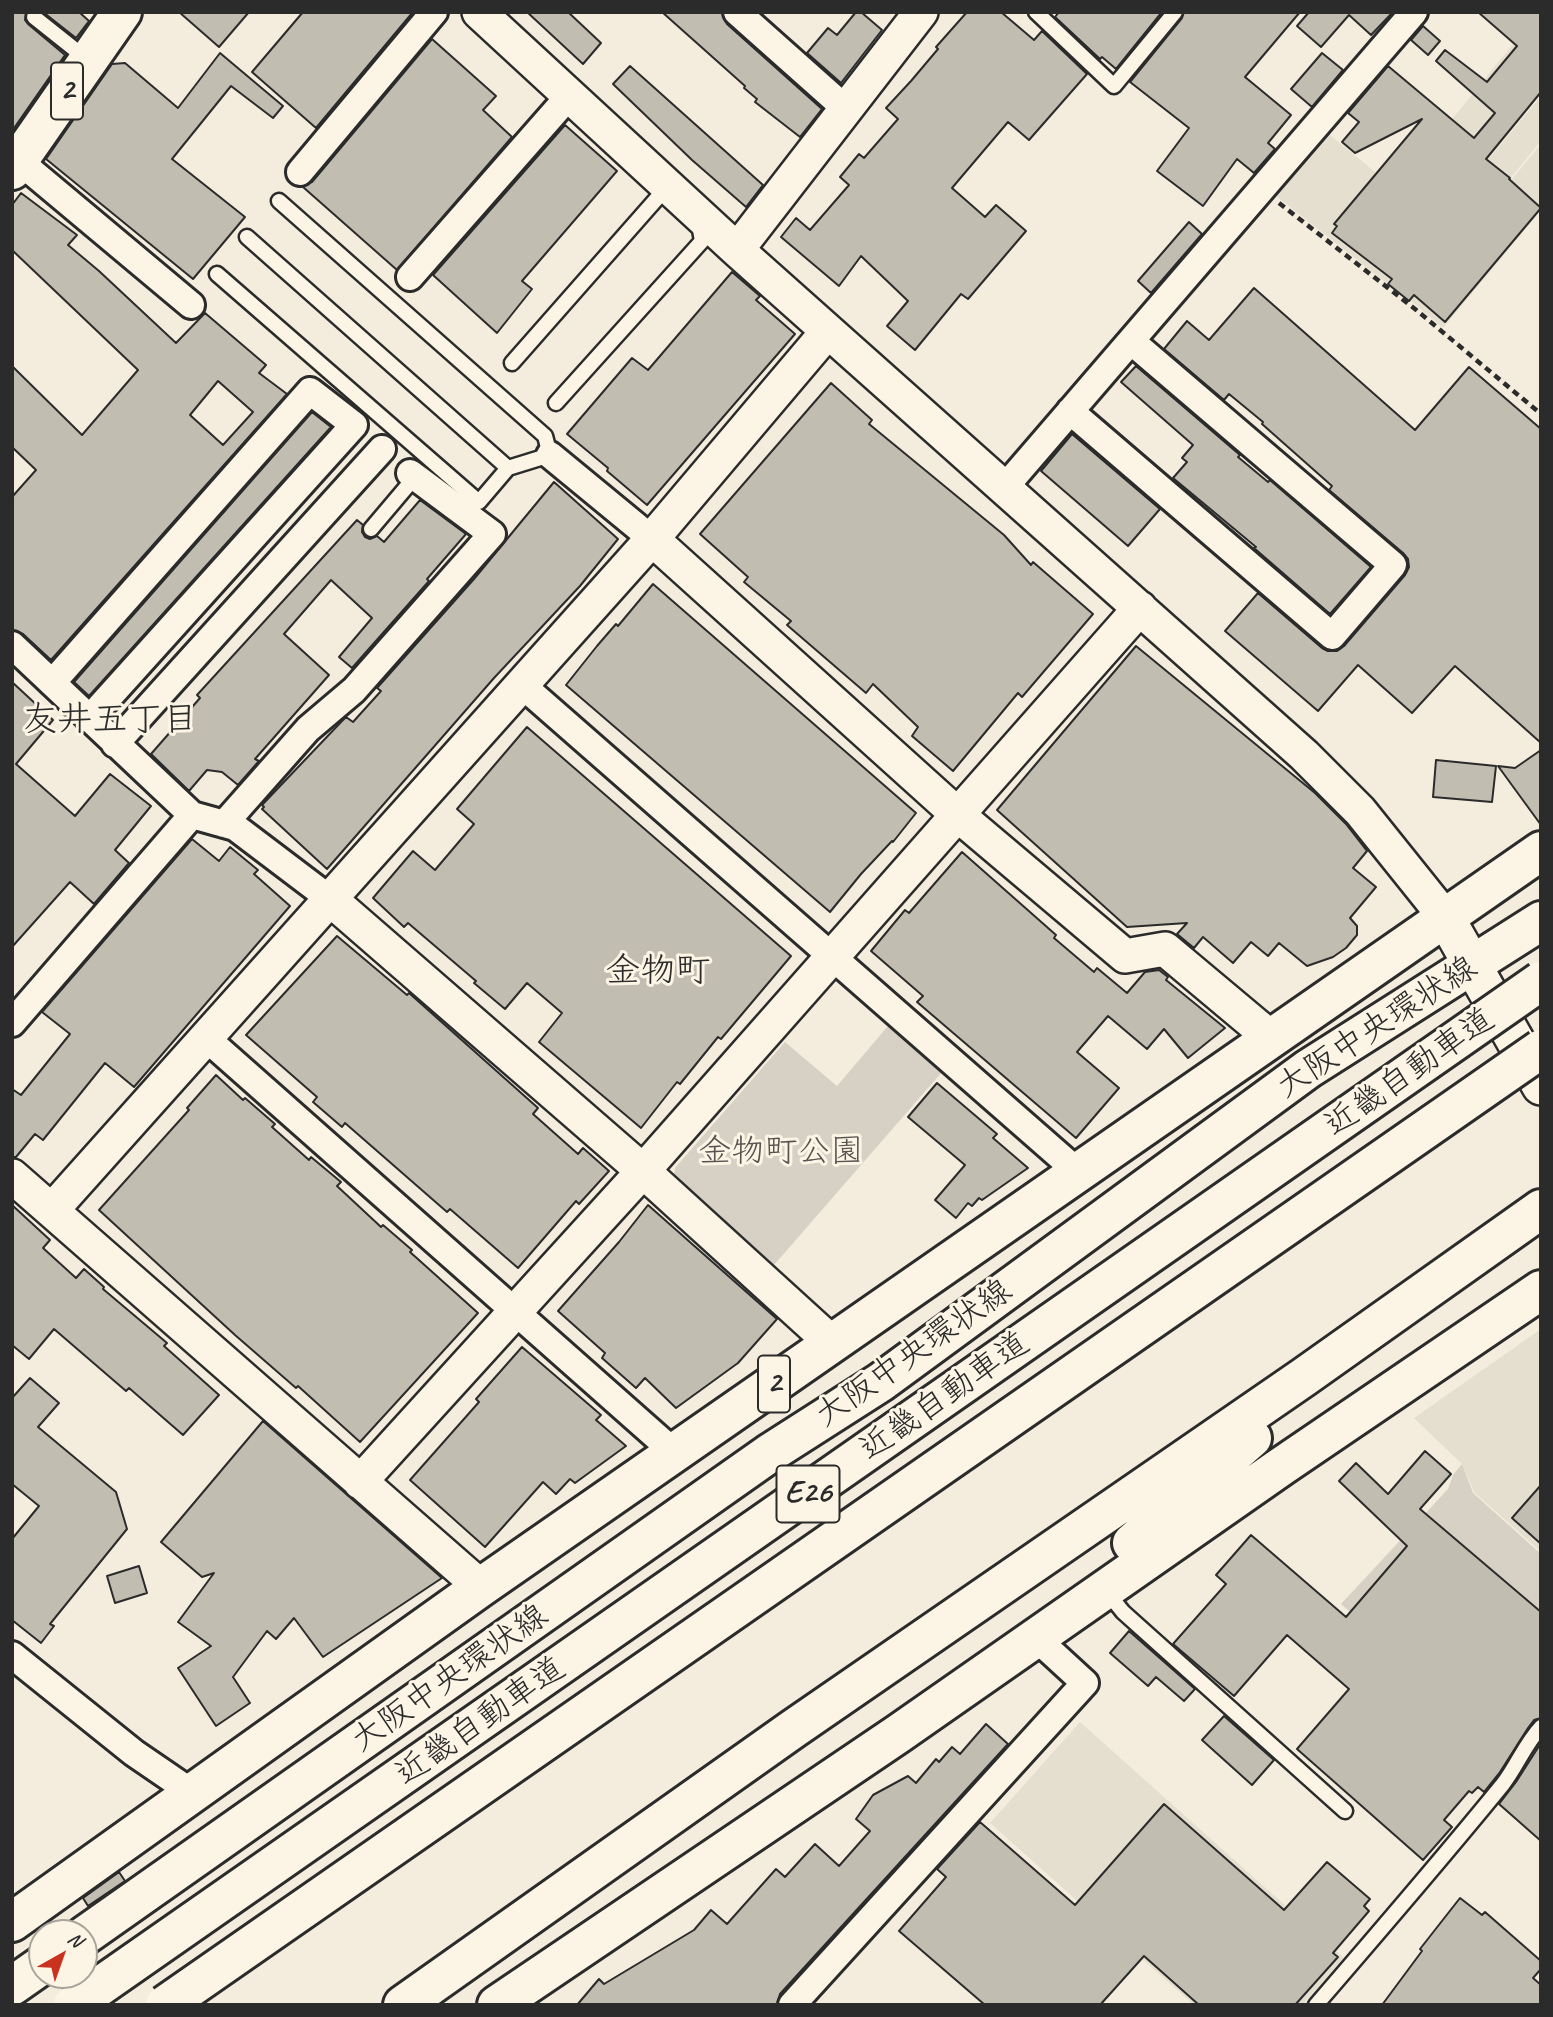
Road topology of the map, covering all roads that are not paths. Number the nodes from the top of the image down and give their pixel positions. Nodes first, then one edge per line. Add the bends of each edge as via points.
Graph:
1 (121, 12) edge
2 (434, 12) edge
3 (479, 12) edge
4 (737, 12) edge
5 (921, 12) edge
6 (1036, 12) edge
7 (1175, 12) edge
8 (1414, 12) edge
9 (34, 17) dead end
10 (88, 60) junction
11 (569, 96) junction
12 (846, 109) junction
13 (15, 165) edge
14 (300, 172) dead end
15 (667, 187) junction
16 (279, 201) dead end
17 (697, 212) junction
18 (247, 237) dead end
19 (737, 250) junction
20 (217, 274) dead end
21 (410, 277) dead end
22 (191, 305) dead end
23 (828, 331) junction
24 (1131, 341) junction
25 (512, 363) dead end
26 (556, 403) dead end
27 (1070, 411) junction
28 (382, 449) dead end
29 (550, 455) junction
30 (508, 468) junction
31 (413, 475) joint
32 (1005, 487) junction
33 (371, 529) dead end
34 (652, 539) junction
35 (1140, 608) junction
36 (12, 645) edge
37 (52, 683) junction
38 (522, 685) junction
39 (89, 719) junction
40 (115, 744) junction
41 (192, 815) junction
42 (958, 815) junction
43 (224, 824) junction
44 (1541, 851) edge
45 (330, 900) junction
46 (1445, 917) junction
47 (1541, 921) edge
48 (833, 956) junction
49 (1473, 966) junction
50 (1541, 981) edge
51 (12, 1023) edge
52 (1270, 1037) junction
53 (206, 1038) junction
54 (1541, 1049) edge
55 (1541, 1086) edge
56 (643, 1171) junction
57 (1078, 1172) junction
58 (12, 1175) edge
59 (1541, 1209) edge
60 (52, 1210) junction
61 (1541, 1290) edge
62 (514, 1312) junction
63 (1376, 1326) junction
64 (832, 1343) junction
65 (675, 1453) junction
66 (770, 1453) junction
67 (360, 1482) junction
68 (481, 1587) junction
69 (1105, 1590) junction
70 (1036, 1638) junction
71 (12, 1655) edge
72 (1541, 1727) edge
73 (898, 1734) junction
74 (191, 1792) junction
75 (1345, 1811) dead end
76 (12, 1922) edge
77 (98, 1926) edge
78 (28, 1975) edge
79 (12, 1986) edge
80 (73, 2005) edge
81 (165, 2005) edge
82 (403, 2005) edge
83 (497, 2005) edge
84 (792, 2005) edge
85 (1316, 2005) edge

1 - 10 main road, 2
2 - 14 street
3 - 11 street
4 - 12 street
5 - 12 street
6 - 7 lane via 1114,86
8 - 24 street
9 - 10 lane
10 - 13 main road, 2
11 - 15 street
11 - 21 street
12 - 19 street
13 - 22 street
15 - 17 street
15 - 25 lane
16 - 29 lane via 545,436
17 - 19 street
17 - 26 lane via 702,241
18 - 30 lane
19 - 23 street
20 - 30 lane via 479,502
23 - 32 street
23 - 34 street
24 - 27 street
24 - 27 street via 1393,565 1332,635
27 - 32 street
28 - 40 street
29 - 30 lane
29 - 34 street
31 - 33 lane
31 - 43 street via 492,534 354,690 308,729
32 - 35 street
34 - 38 street
34 - 42 street
35 - 42 street
35 - 46 street via 1351,802
36 - 37 street
37 - 39 street
37 - 39 street via 310,391 354,425
38 - 45 street
38 - 48 street
39 - 40 street
40 - 41 street
41 - 43 street
41 - 51 street
42 - 48 street
42 - 52 street via 1125,956 1165,949
43 - 45 street via 235,827
44 - 46 main road, 2
45 - 53 street
45 - 56 street
46 - 49 main road
46 - 52 main road, 2
47 - 49 main road, 大阪中央環状線 / 2
48 - 56 street
48 - 57 street
49 - 55 main road
49 - 66 main road, 大阪中央環状線 / 2 via 1308,1069 881,1382
50 - 80 main road, 近畿自動車道 / E26, bridge
52 - 57 main road, 2
53 - 60 street
53 - 62 street
54 - 81 main road, 近畿自動車道 / E26, bridge
56 - 62 street
56 - 64 street
57 - 64 main road, 2
58 - 60 street
59 - 63 main road
60 - 67 street
61 - 69 main road
62 - 65 street
62 - 67 street
63 - 73 main road via 1161,1519
63 - 82 main road
64 - 65 main road, 2
65 - 68 main road, 2
66 - 68 main road via 675,1486
66 - 77 main road, 大阪中央環状線 / 2
67 - 68 street
68 - 74 main road, 2
69 - 70 main road
69 - 75 lane via 1123,1612
70 - 73 main road
70 - 84 street via 1085,1683
71 - 74 street via 134,1753
72 - 85 lane via 1515,1770
73 - 83 main road
74 - 76 main road, 2
78 - 79 main road

